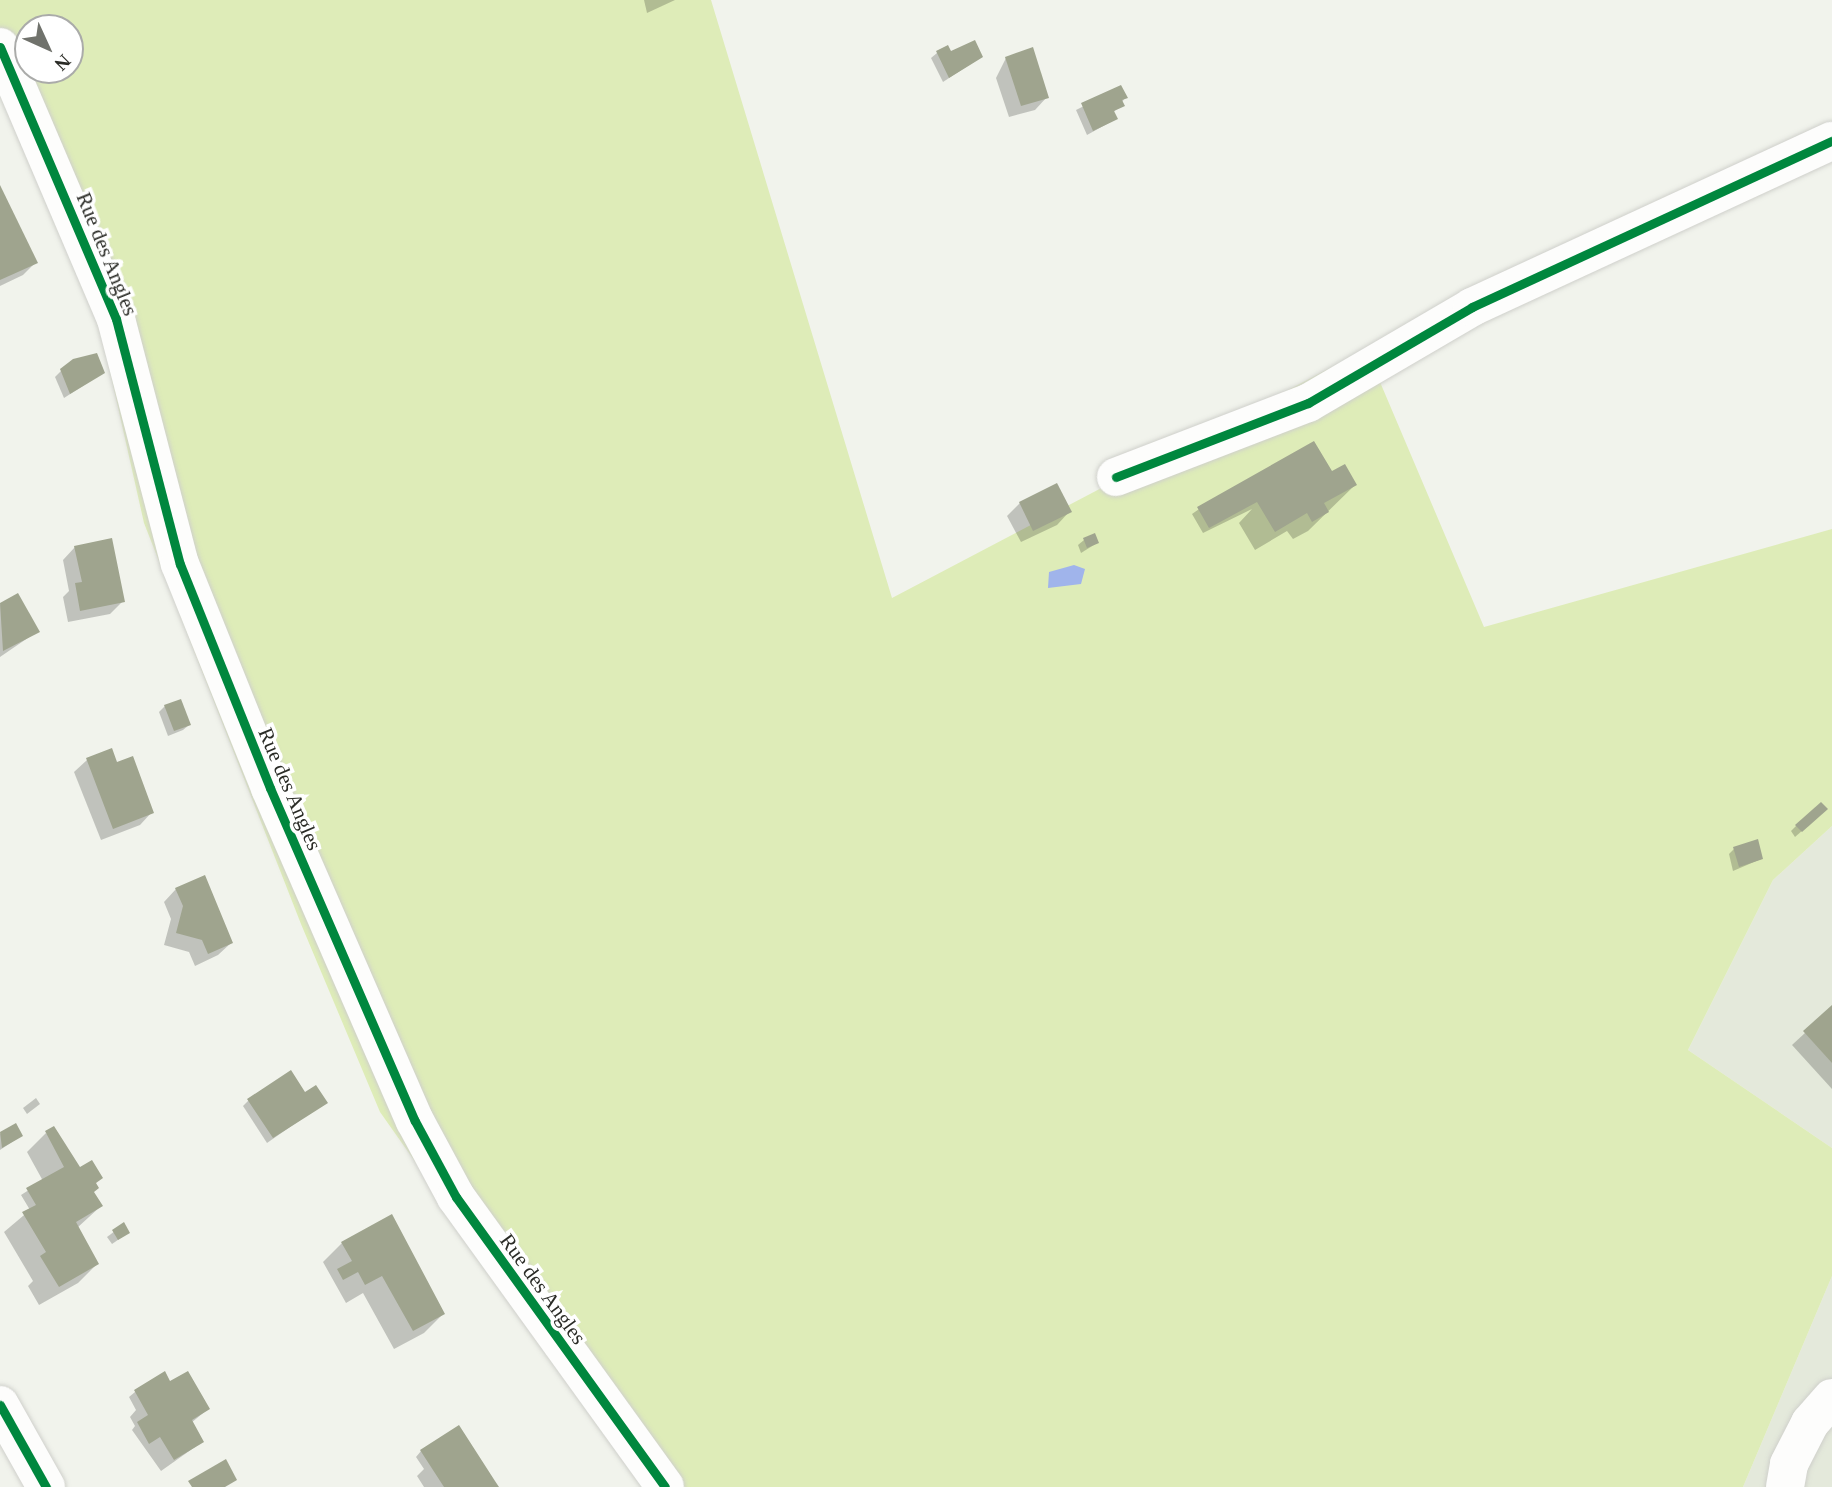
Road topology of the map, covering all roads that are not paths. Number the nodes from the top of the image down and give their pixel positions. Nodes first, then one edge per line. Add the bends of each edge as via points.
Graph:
1 (0, 47) edge
2 (1832, 141) edge
3 (1116, 477) dead end
4 (1832, 1398) edge
5 (0, 1405) edge
6 (46, 1487) edge
7 (665, 1487) edge
8 (1785, 1487) edge

1 - 7 street, Rue des Angles via 116,319 180,564 205,629 415,1121 456,1198
2 - 3 street via 1472,307 1308,403
4 - 8 street via 1810,1423 1790,1464
5 - 6 street

